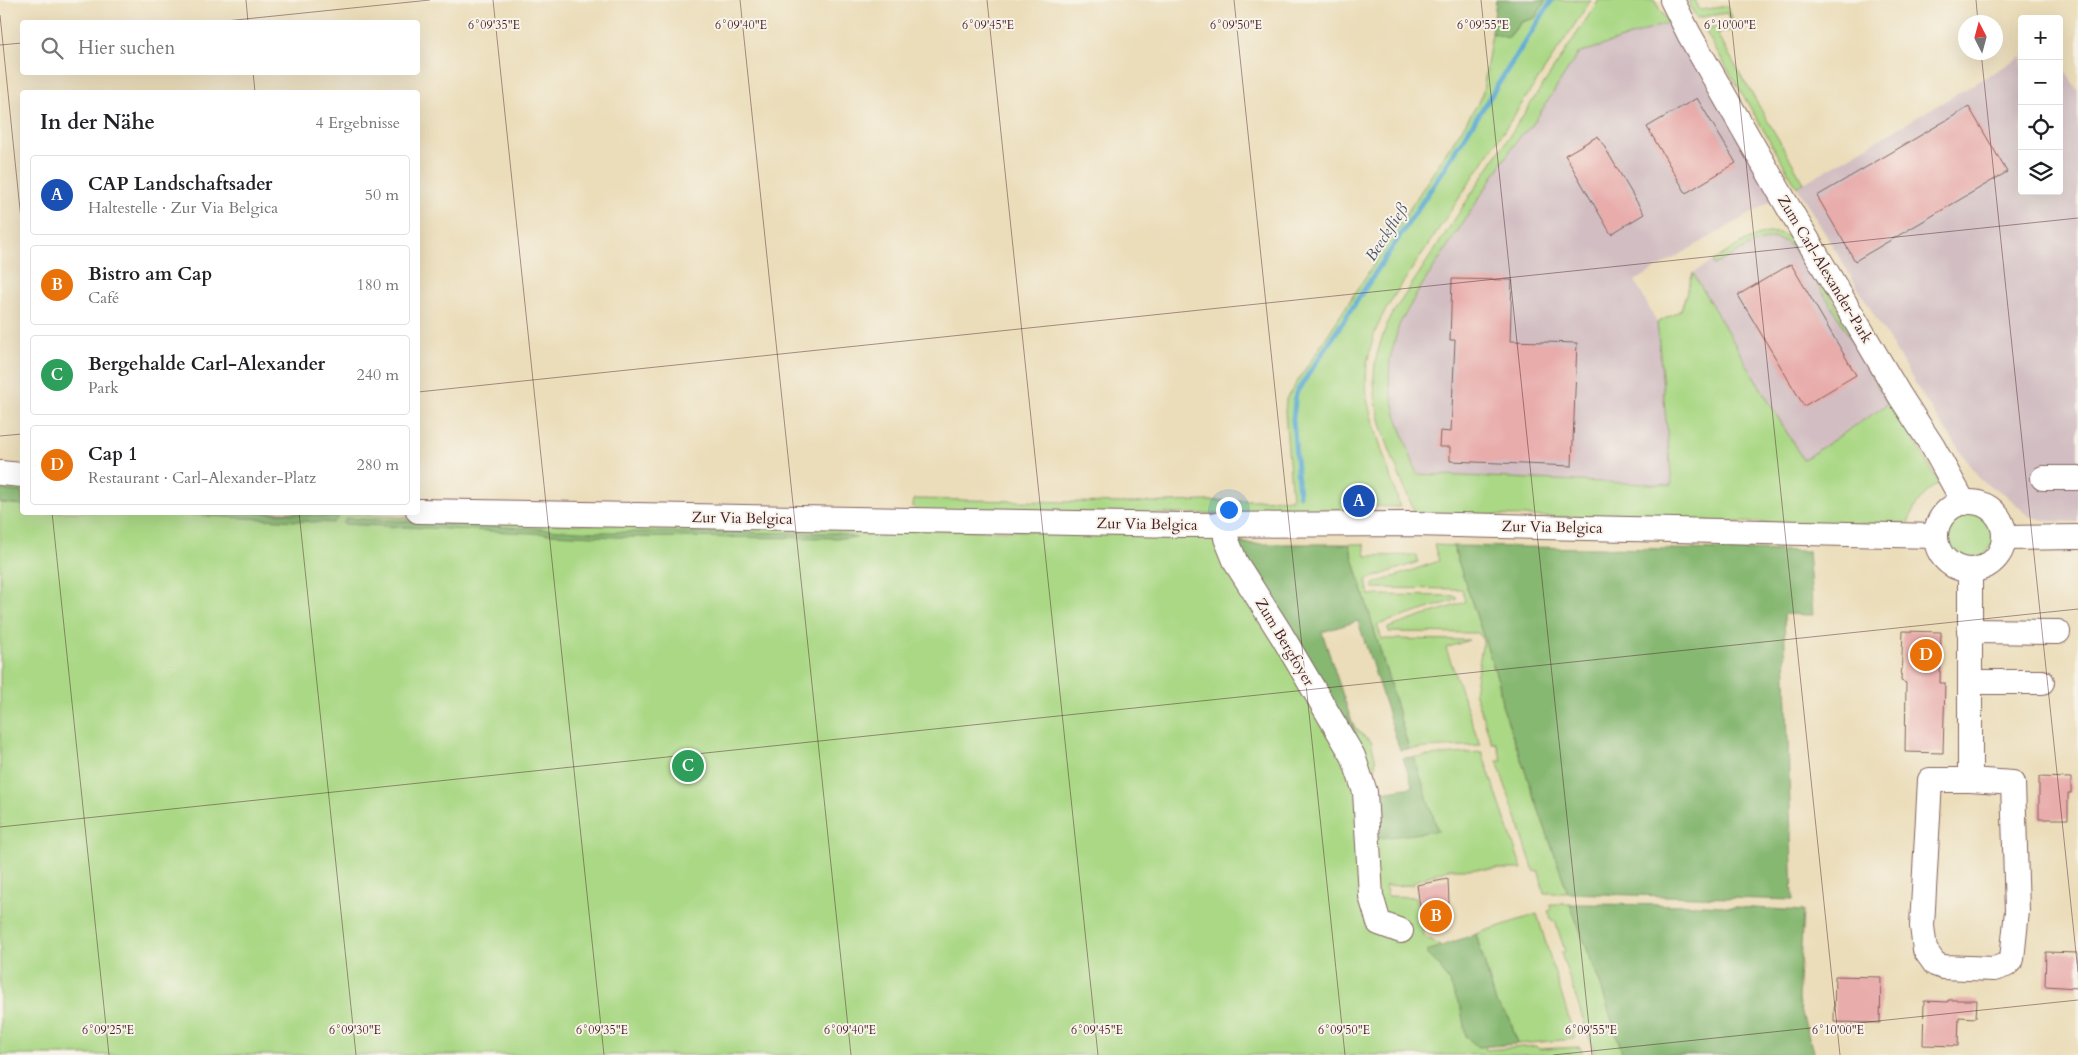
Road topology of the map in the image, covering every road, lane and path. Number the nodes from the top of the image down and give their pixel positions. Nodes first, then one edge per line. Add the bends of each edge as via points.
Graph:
1 (1666, 0) edge
2 (1672, 0) edge
3 (1689, 34) junction
4 (0, 473) edge
5 (20, 475) edge
6 (2043, 478) dead end
7 (2078, 478) edge
8 (1964, 503) junction
9 (420, 511) edge
10 (1225, 524) junction
11 (1936, 536) junction
12 (2078, 537) edge
13 (2005, 538) junction
14 (1970, 571) junction
15 (1970, 632) junction
16 (2058, 632) dead end
17 (1970, 682) junction
18 (2042, 682) dead end
19 (1970, 780) junction
20 (1401, 931) dead end

1 - 3 street, Zum Carl-Alexander-Park
2 - 3 street, Zum Carl-Alexander-Park
3 - 8 street, Zum Carl-Alexander-Park
4 - 5 street
6 - 7 street
8 - 11 street via 1953,506 1944,514
8 - 13 street via 1976,502 1988,507 1997,515
9 - 10 street, Zur Via Belgica
10 - 11 street, Zur Via Belgica via 1412,524
10 - 20 street, Zum Bergfoyer via 1226,538 1236,563 1353,756 1365,792 1371,896 1375,912 1379,923
11 - 14 street via 1937,546 1946,560 1959,569
12 - 13 street
13 - 14 street via 2002,551 1994,562
14 - 15 street
15 - 16 street
15 - 17 street
17 - 18 street
17 - 19 street
19 - 19 street via 2013,783 2017,911 2014,950 2006,966 1994,969 1935,964 1922,940 1930,780

